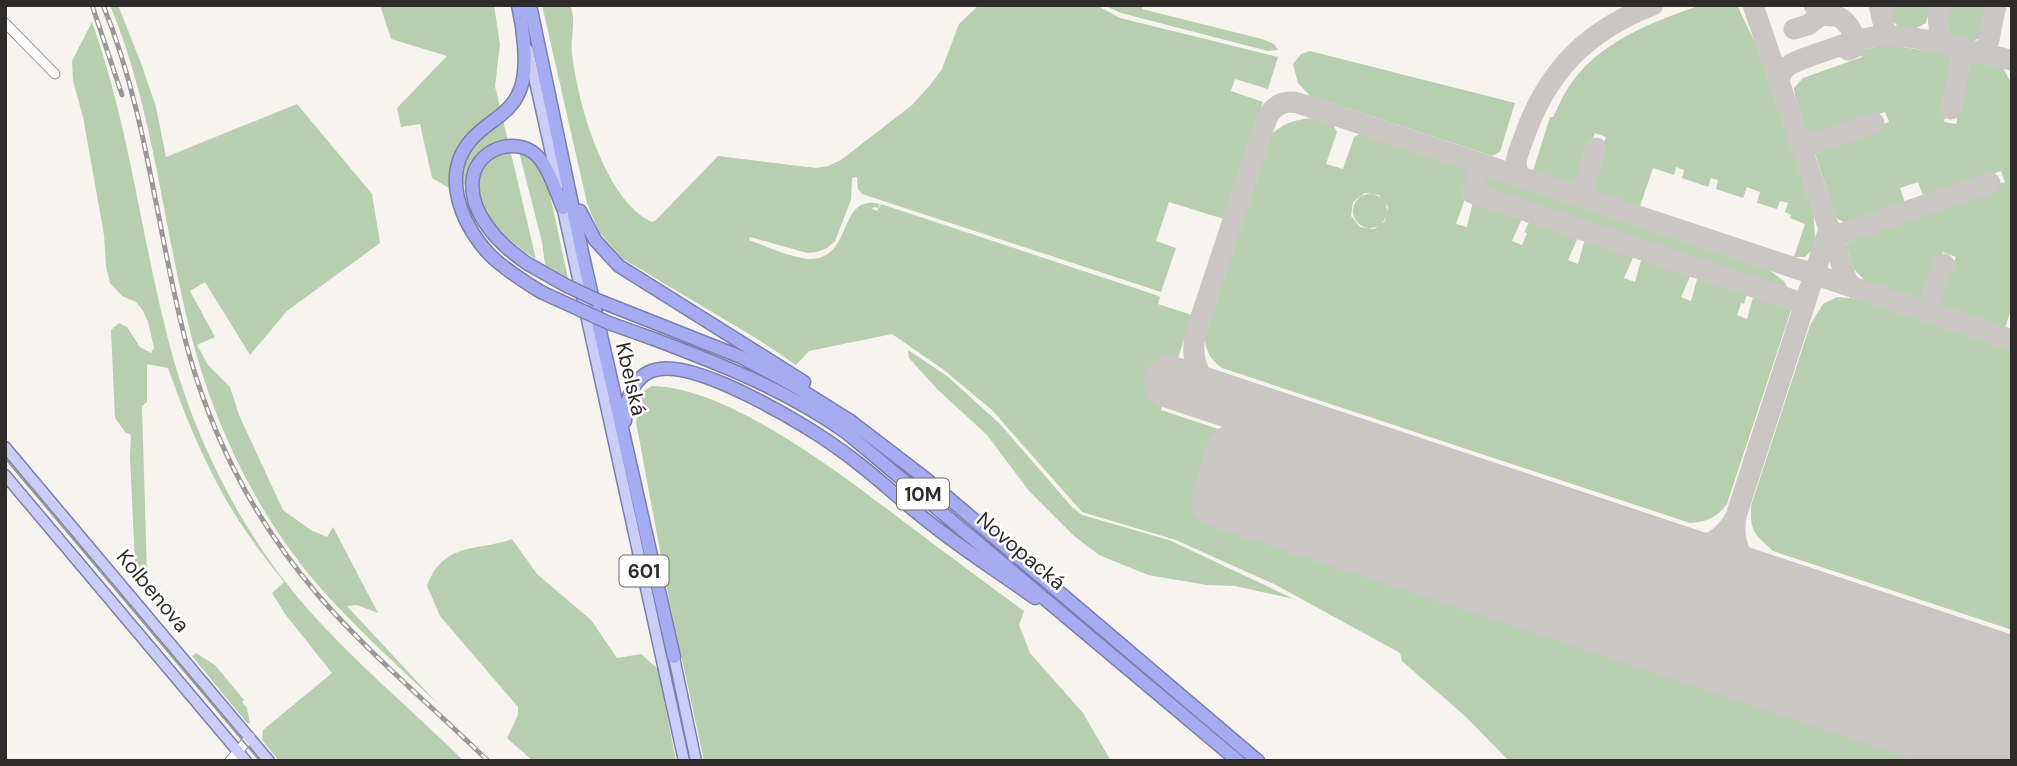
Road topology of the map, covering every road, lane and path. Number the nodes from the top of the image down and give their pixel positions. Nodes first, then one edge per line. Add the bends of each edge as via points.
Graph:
1 (518, 5) edge
2 (530, 5) edge
3 (521, 20) junction
4 (5, 23) edge
5 (55, 74) dead end
6 (569, 183) junction
7 (563, 208) junction
8 (867, 433) junction
9 (5, 447) edge
10 (628, 455) junction
11 (5, 475) edge
12 (1101, 644) junction
13 (674, 657) joint
14 (250, 737) junction
15 (238, 751) junction
16 (230, 761) edge
17 (246, 761) edge
18 (270, 761) edge
19 (684, 761) edge
20 (696, 761) edge
21 (1238, 761) edge
22 (1258, 761) edge

1 - 3 highway, Kbelská / 601
2 - 6 highway, Kbelská / 601
3 - 7 main road, Kbelská / 601
3 - 12 highway, Novopacká / 10M, bridge via 521,88 502,116 461,154 455,181 468,225 489,253 512,274 566,305 730,368 785,394 847,433
4 - 5 street
6 - 8 highway, 10M via 590,233 619,266 818,392
6 - 10 highway, Kbelská / 601
7 - 8 highway, 10M, bridge via 545,166 526,148 494,150 475,171 474,198 487,225 528,264 618,309 708,343 786,380
7 - 19 main road, Kbelská / 601
8 - 22 highway, Novopacká / 10M
9 - 14 main road, Kolbenova
10 - 12 highway, 10M via 626,406 633,386 645,374 672,369 729,387 842,450 948,537
10 - 13 highway, Kbelská / 601
11 - 15 main road, Kolbenova
12 - 21 highway, Novopacká / 10M
13 - 20 main road, Kbelská / 601
14 - 15 street
14 - 18 main road, Kolbenova
15 - 16 street
15 - 17 main road, Kolbenova

